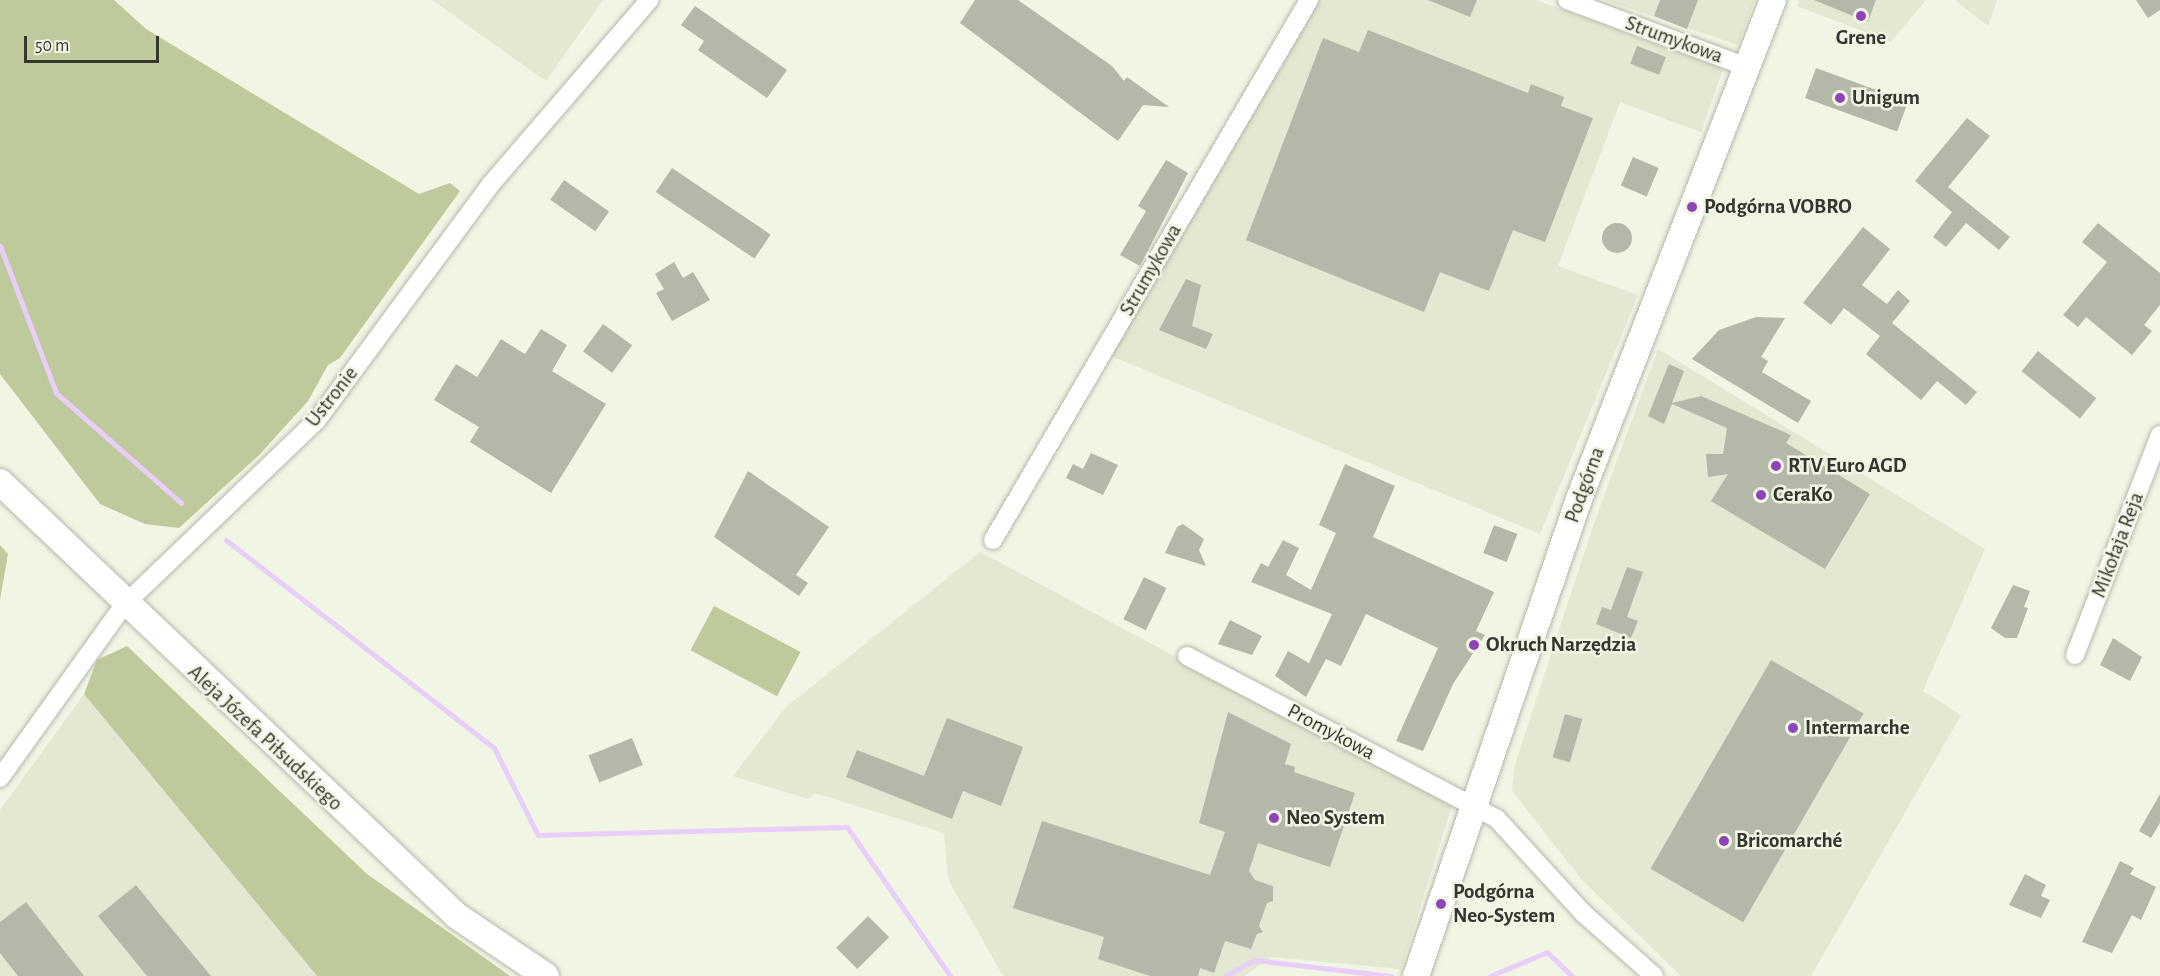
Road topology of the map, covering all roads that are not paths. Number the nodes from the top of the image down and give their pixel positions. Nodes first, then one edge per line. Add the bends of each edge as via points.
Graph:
1 (649, 0) edge
2 (1309, 0) edge
3 (1567, 0) edge
4 (1773, 0) edge
5 (1747, 67) junction
6 (2160, 435) edge
7 (0, 482) edge
8 (993, 540) dead end
9 (124, 605) junction
10 (2075, 654) dead end
11 (1187, 656) dead end
12 (0, 778) edge
13 (1475, 808) junction
14 (546, 976) edge
15 (1416, 976) edge
16 (1654, 976) edge

1 - 9 street, Ustronie via 491,184 317,420
2 - 8 street, Strumykowa
3 - 5 street, Strumykowa
4 - 5 main road, Podgórna
5 - 13 main road, Podgórna via 1579,499
6 - 10 street, Mikołaja Reja
7 - 9 main road, Aleja Józefa Piłsudskiego
9 - 12 street, Ustronie
9 - 14 main road, Aleja Józefa Piłsudskiego via 458,916
11 - 13 street, Promykowa
13 - 15 main road, Podgórna
13 - 16 street, Promykowa via 1519,837 1583,914

